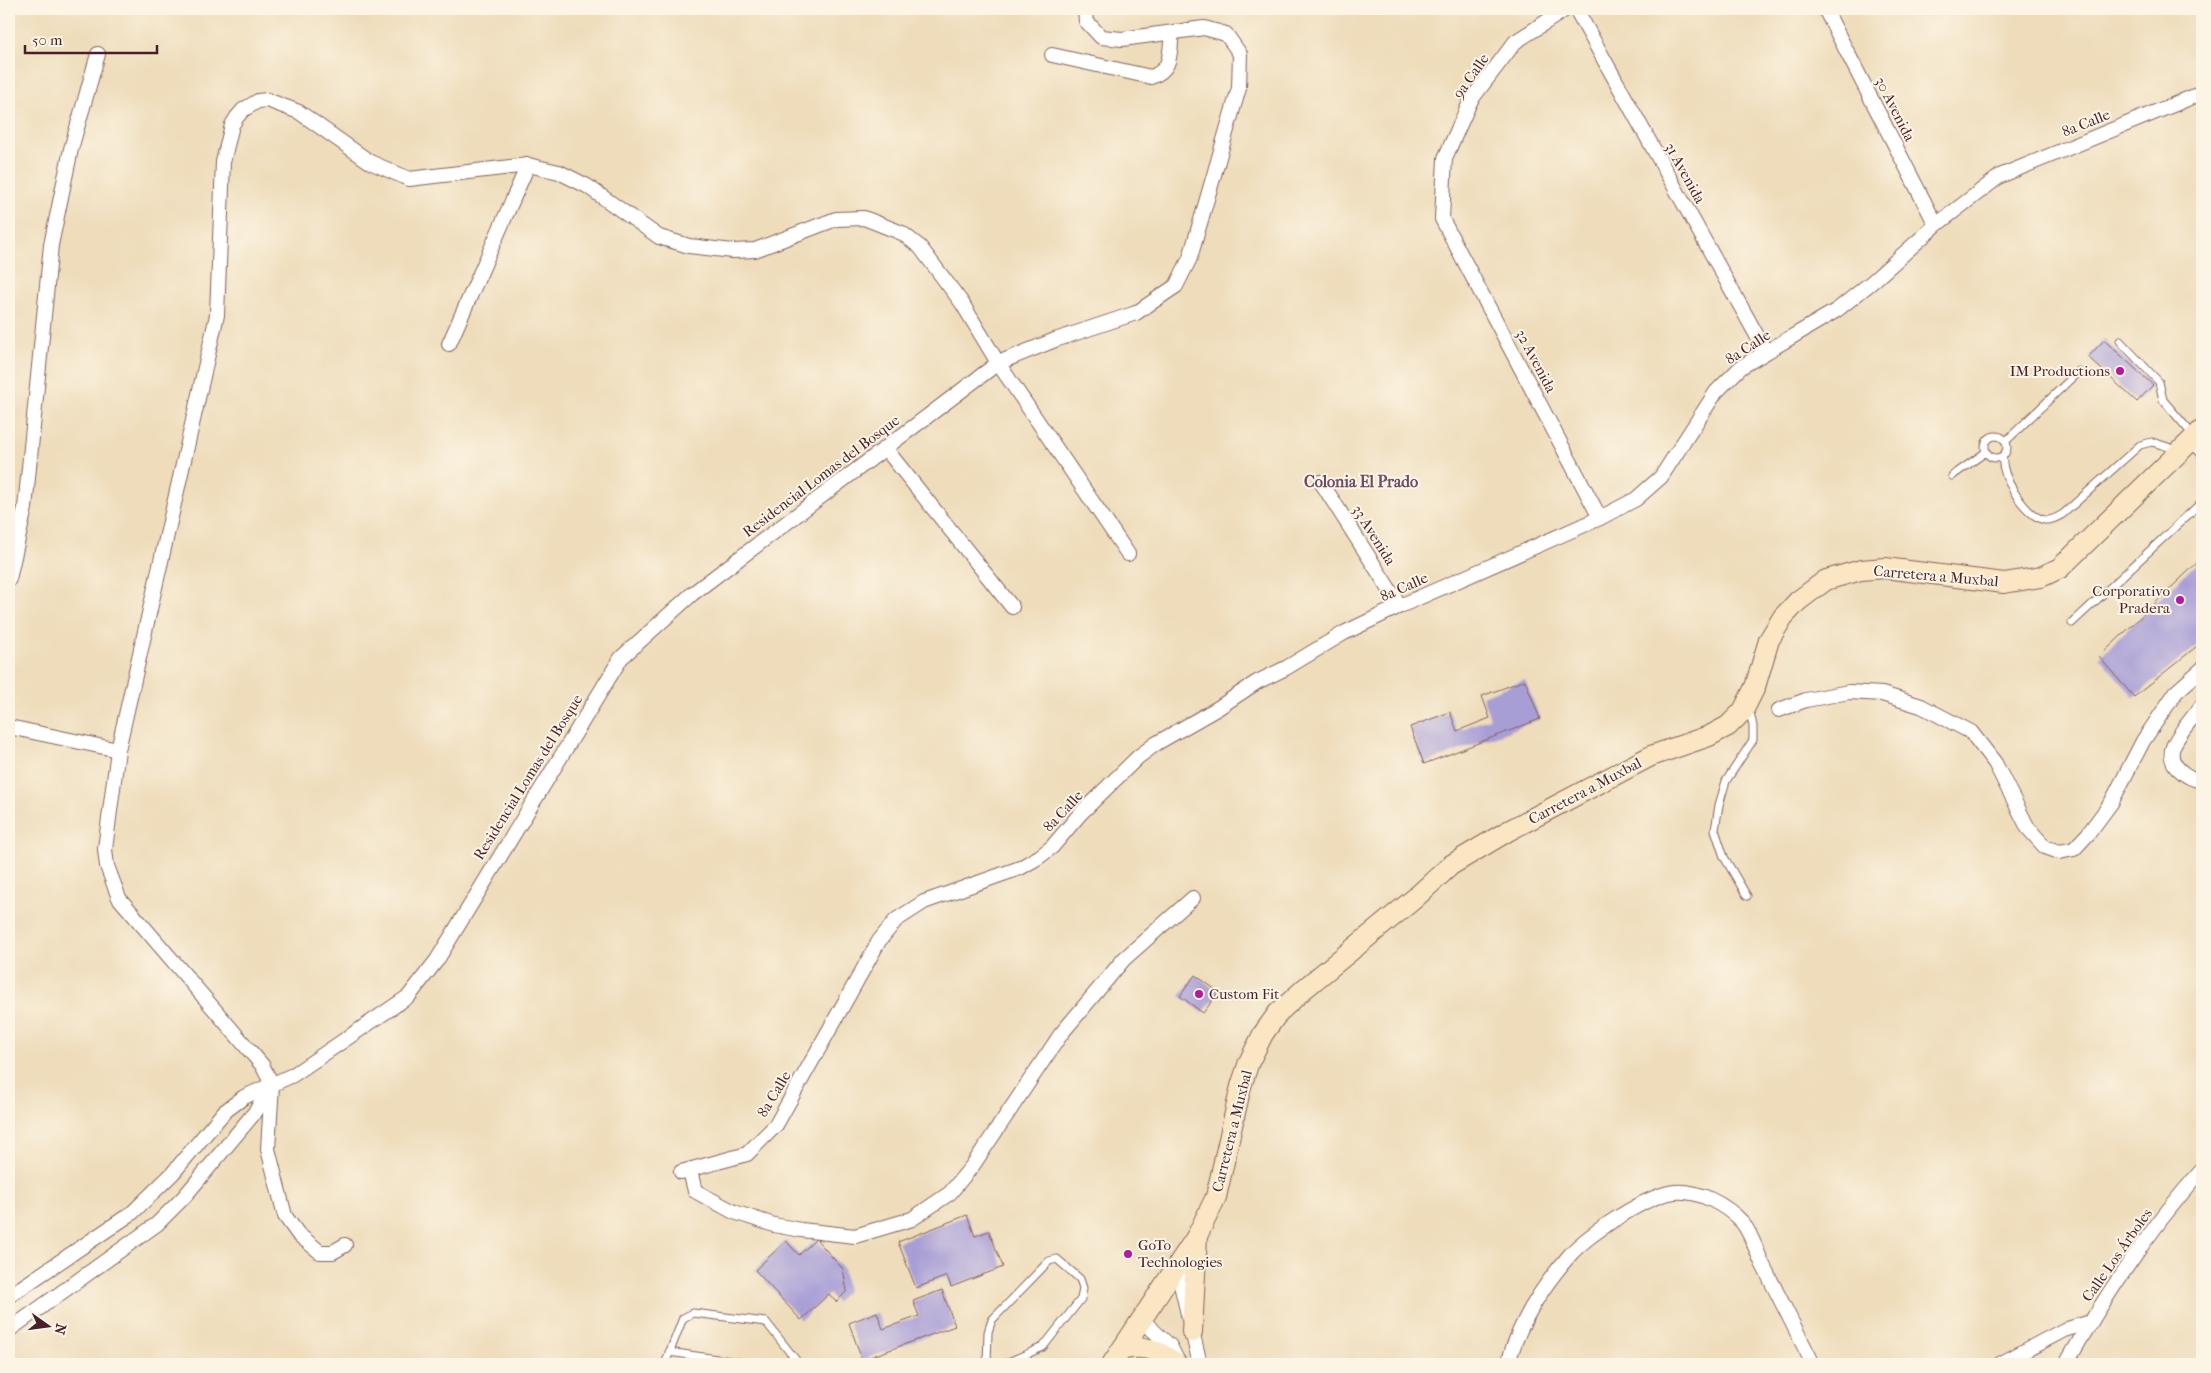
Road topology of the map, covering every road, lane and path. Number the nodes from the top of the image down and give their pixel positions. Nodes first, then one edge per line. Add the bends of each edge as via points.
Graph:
1 (1085, 9) edge
2 (1566, 9) edge
3 (1576, 9) edge
4 (1825, 9) edge
5 (1172, 33) junction
6 (98, 54) dead end
7 (1052, 55) dead end
8 (2202, 93) edge
9 (528, 165) junction
10 (1442, 219) joint
11 (1936, 225) junction
12 (2120, 341) dead end
13 (448, 344) dead end
14 (1766, 352) junction
15 (998, 363) junction
16 (2079, 372) dead end
17 (2006, 441) junction
18 (2194, 443) edge
19 (885, 448) junction
20 (1986, 452) junction
21 (2002, 456) junction
22 (1952, 476) dead end
23 (1321, 482) dead end
24 (2202, 502) edge
25 (1600, 518) junction
26 (1128, 554) dead end
27 (9, 579) edge
28 (1400, 606) junction
29 (1012, 607) dead end
30 (2072, 623) dead end
31 (2202, 669) edge
32 (1747, 703) junction
33 (2202, 705) edge
34 (1779, 710) dead end
35 (9, 727) edge
36 (118, 750) junction
37 (2202, 782) edge
38 (1747, 896) dead end
39 (1193, 898) dead end
40 (272, 1084) junction
41 (2202, 1170) edge
42 (1198, 1236) junction
43 (346, 1245) dead end
44 (1176, 1268) junction
45 (9, 1296) edge
46 (1142, 1320) junction
47 (2091, 1322) junction
48 (9, 1330) edge
49 (1192, 1332) junction
50 (669, 1352) junction
51 (1118, 1357) edge
52 (665, 1364) edge
53 (751, 1364) edge
54 (798, 1364) edge
55 (987, 1364) edge
56 (1004, 1364) edge
57 (1178, 1364) edge
58 (1200, 1364) edge
59 (1508, 1364) edge
60 (1814, 1364) edge
61 (2000, 1364) edge
62 (2066, 1364) edge

1 - 5 street, Residencial Lomas del Bosque via 1086,21 1101,37 1122,39
2 - 10 street, 9a Calle via 1515,42 1471,100 1445,158
3 - 14 street, 31 Avenida
4 - 11 street, 30 Avenida
5 - 7 street via 1167,66 1151,77
5 - 15 street, Residencial Lomas del Bosque via 1204,28 1226,34 1240,54 1239,88 1190,258 1176,286 1136,313
6 - 27 street via 71,149 51,245 25,508
8 - 11 street, 8a Calle via 2000,176
9 - 13 street
9 - 15 street via 559,172 587,186 659,237 689,246 755,250 836,219 864,218 902,233 920,247 938,269
9 - 36 street via 408,178 370,162 300,112 267,100 250,105 237,117 223,162 217,315
10 - 25 street, 32 Avenida
11 - 14 street, 8a Calle via 1837,310
12 - 18 lane via 2159,382 2163,400
14 - 25 street, 8a Calle via 1741,368 1716,392 1661,478 1636,499
15 - 19 street, Residencial Lomas del Bosque
15 - 26 street
16 - 17 lane
17 - 20 lane via 1998,436 1989,438 1984,446
17 - 21 lane via 2007,448
18 - 21 lane via 2140,444 2063,514 2051,520 2039,519 2015,494 2005,474
18 - 32 main road, Carretera a Muxbal via 2060,568 2041,577 2004,582 1885,568 1861,570 1826,580 1782,617 1769,640
19 - 29 street
19 - 40 street, Residencial Lomas del Bosque via 692,594 621,658 437,960 410,996 292,1075
20 - 21 lane via 1993,458
20 - 22 lane
23 - 28 street, 33 Avenida
24 - 30 lane
25 - 28 street, 8a Calle
28 - 39 street, 8a Calle via 1344,633 1157,743 1126,768 1039,857 1020,868 924,902 896,920 879,941 776,1126 747,1154 686,1171 695,1192 734,1212 774,1225 855,1236 912,1220 950,1193 973,1165 1061,1034 1124,959
31 - 34 street via 2176,692 2143,741 2111,803 2088,834 2074,849 2060,852 2045,847 2028,828 1995,763 1971,732 1963,727 1921,706 1882,694 1849,692 1806,700
32 - 38 lane via 1753,740 1726,781 1715,830 1724,857
32 - 42 main road, Carretera a Muxbal via 1728,726 1651,756 1508,831 1451,865 1278,1014 1249,1062 1216,1197
33 - 37 street via 2172,748 2172,760 2180,772
35 - 36 street
36 - 40 street via 105,849 111,883 129,912 262,1065
40 - 43 street via 268,1149 285,1216 298,1234 320,1252 333,1252
40 - 45 street, Residencial Lomas del Bosque via 244,1097 224,1112 172,1174 132,1213
40 - 48 street via 256,1111 184,1197 156,1224
41 - 47 street, Calle Los Árboles via 2155,1228
42 - 44 main road, Carretera a Muxbal
42 - 49 main road
44 - 46 main road, Carretera a Muxbal
44 - 49 street
46 - 51 main road, Carretera a Muxbal
46 - 57 street via 1165,1340
47 - 61 street via 2064,1330
47 - 62 street, Calle Los Árboles
49 - 58 street
50 - 52 lane
50 - 53 lane
50 - 54 lane via 684,1318 693,1312 766,1322
51 - 57 main road via 1142,1346
55 - 56 lane via 988,1332 992,1320 1049,1261 1058,1258 1080,1279 1084,1288 1081,1299 1043,1347
59 - 60 street via 1513,1345 1532,1306 1570,1255 1607,1225 1644,1202 1674,1192 1715,1201 1742,1223

